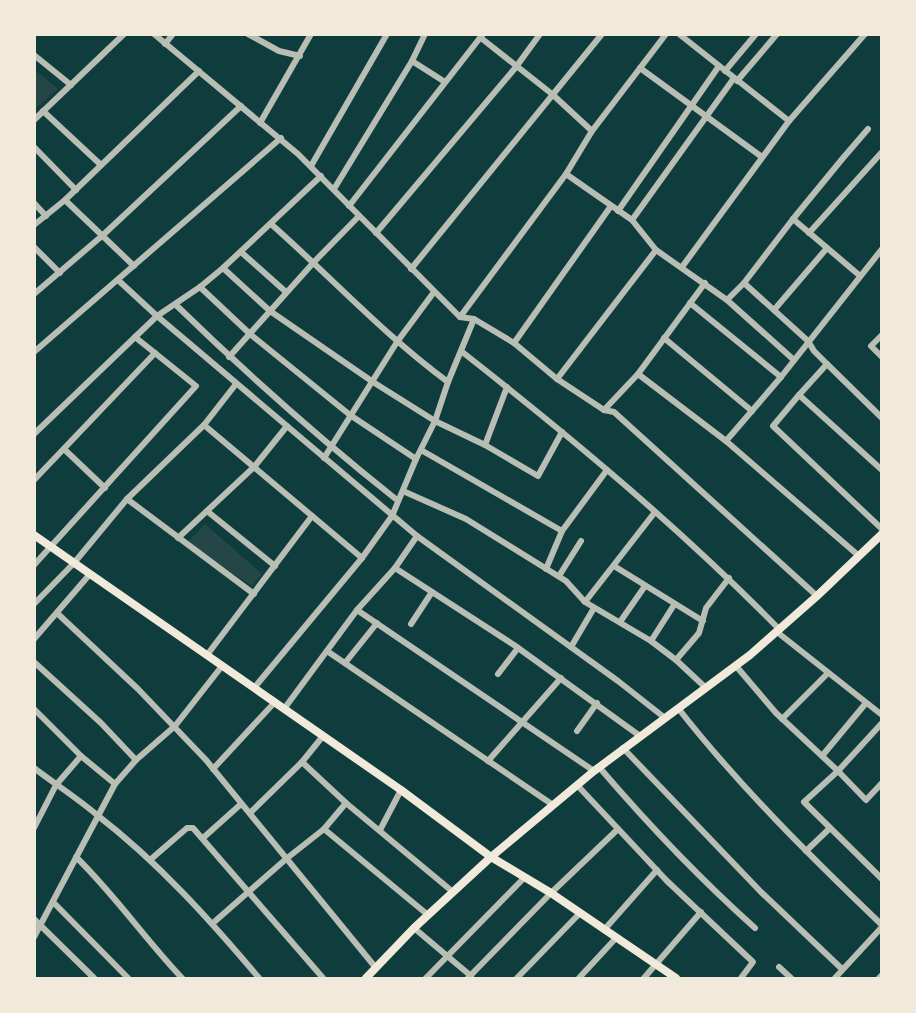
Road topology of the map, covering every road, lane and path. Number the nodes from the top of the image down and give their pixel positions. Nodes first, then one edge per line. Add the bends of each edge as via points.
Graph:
1 (124, 34) edge
2 (154, 34) edge
3 (173, 34) edge
4 (248, 34) edge
5 (311, 34) edge
6 (387, 34) edge
7 (425, 34) edge
8 (540, 34) edge
9 (602, 34) edge
10 (666, 34) edge
11 (679, 34) edge
12 (756, 34) edge
13 (777, 34) edge
14 (865, 34) edge
15 (482, 36) edge
16 (257, 37) edge
17 (165, 44) junction
18 (34, 55) edge
19 (300, 56) junction
20 (412, 61) junction
21 (516, 67) junction
22 (640, 68) junction
23 (722, 69) junction
24 (199, 71) junction
25 (735, 79) junction
26 (445, 82) junction
27 (71, 85) junction
28 (552, 94) junction
29 (241, 106) junction
30 (692, 106) junction
31 (38, 115) edge
32 (705, 115) junction
33 (789, 121) junction
34 (261, 123) junction
35 (868, 129) dead end
36 (592, 131) junction
37 (281, 138) junction
38 (34, 147) edge
39 (882, 153) edge
40 (762, 157) junction
41 (101, 165) junction
42 (311, 166) junction
43 (566, 174) junction
44 (321, 176) junction
45 (334, 189) junction
46 (76, 190) junction
47 (65, 200) junction
48 (34, 203) edge
49 (349, 206) junction
50 (611, 206) junction
51 (618, 211) junction
52 (46, 216) junction
53 (360, 216) junction
54 (793, 219) junction
55 (632, 220) junction
56 (271, 224) junction
57 (34, 225) edge
58 (376, 233) junction
59 (809, 233) junction
60 (103, 235) junction
61 (34, 247) edge
62 (827, 248) junction
63 (882, 249) edge
64 (656, 250) junction
65 (241, 252) junction
66 (314, 262) junction
67 (134, 266) junction
68 (682, 267) junction
69 (223, 268) junction
70 (411, 269) junction
71 (60, 273) junction
72 (859, 275) junction
73 (118, 280) junction
74 (705, 283) junction
75 (744, 283) junction
76 (200, 287) junction
77 (286, 292) junction
78 (435, 292) junction
79 (34, 294) edge
80 (727, 300) junction
81 (690, 303) junction
82 (176, 305) junction
83 (774, 310) junction
84 (270, 311) junction
85 (157, 316) junction
86 (460, 317) junction
87 (474, 319) junction
88 (250, 334) junction
89 (882, 335) edge
90 (135, 337) junction
91 (664, 338) junction
92 (808, 341) junction
93 (397, 342) junction
94 (514, 343) junction
95 (461, 351) junction
96 (34, 352) edge
97 (155, 353) junction
98 (229, 357) junction
99 (882, 357) edge
100 (794, 360) junction
101 (826, 364) junction
102 (638, 374) junction
103 (781, 377) junction
104 (557, 379) junction
105 (373, 382) junction
106 (448, 382) junction
107 (237, 384) junction
108 (507, 387) junction
109 (799, 395) junction
110 (604, 410) junction
111 (752, 411) junction
112 (350, 415) junction
113 (882, 418) edge
114 (435, 421) junction
115 (204, 424) junction
116 (286, 426) junction
117 (562, 432) junction
118 (34, 434) edge
119 (726, 441) junction
120 (484, 445) junction
121 (330, 447) junction
122 (64, 449) junction
123 (421, 450) junction
124 (324, 458) junction
125 (416, 459) junction
126 (254, 467) junction
127 (607, 470) junction
128 (882, 470) edge
129 (34, 480) edge
130 (105, 488) junction
131 (403, 491) junction
132 (127, 499) junction
133 (398, 500) junction
134 (207, 511) junction
135 (656, 512) junction
136 (312, 516) junction
137 (392, 516) junction
138 (882, 528) edge
139 (562, 531) junction
140 (882, 534) edge
141 (34, 535) edge
142 (417, 536) junction
143 (178, 538) junction
144 (581, 541) dead end
145 (52, 547) junction
146 (859, 556) junction
147 (362, 558) junction
148 (74, 562) junction
149 (34, 565) edge
150 (275, 566) junction
151 (614, 566) junction
152 (395, 568) junction
153 (546, 569) junction
154 (90, 574) junction
155 (559, 576) junction
156 (729, 578) junction
157 (645, 586) junction
158 (432, 592) junction
159 (254, 594) junction
160 (817, 596) junction
161 (585, 602) junction
162 (34, 604) edge
163 (674, 605) junction
164 (594, 608) junction
165 (357, 610) junction
166 (58, 614) junction
167 (703, 621) junction
168 (620, 622) junction
169 (377, 623) junction
170 (411, 624) dead end
171 (778, 631) junction
172 (34, 639) edge
173 (651, 641) junction
174 (571, 647) junction
175 (518, 648) junction
176 (327, 651) junction
177 (207, 655) junction
178 (676, 660) junction
179 (34, 662) edge
180 (345, 663) junction
181 (222, 666) junction
182 (736, 666) junction
183 (828, 673) junction
184 (498, 674) dead end
185 (561, 678) junction
186 (254, 688) junction
187 (706, 688) junction
188 (275, 702) junction
189 (866, 703) junction
190 (597, 704) junction
191 (678, 708) junction
192 (34, 709) edge
193 (284, 709) junction
194 (882, 715) edge
195 (665, 718) junction
196 (783, 719) junction
197 (523, 723) junction
198 (882, 723) edge
199 (174, 726) junction
200 (577, 731) dead end
201 (323, 736) junction
202 (640, 736) junction
203 (623, 748) junction
204 (81, 756) junction
205 (822, 756) junction
206 (136, 760) junction
207 (488, 761) junction
208 (302, 762) junction
209 (34, 768) edge
210 (213, 769) junction
211 (596, 769) junction
212 (838, 771) junction
213 (882, 783) edge
214 (115, 784) junction
215 (56, 785) junction
216 (577, 785) junction
217 (401, 790) junction
218 (876, 791) junction
219 (882, 797) edge
220 (346, 803) junction
221 (241, 804) junction
222 (553, 805) junction
223 (250, 813) junction
224 (98, 815) junction
225 (35, 825) edge
226 (324, 829) junction
227 (618, 829) junction
228 (829, 829) junction
229 (380, 830) junction
230 (203, 838) junction
231 (806, 851) junction
232 (491, 857) junction
233 (76, 858) junction
234 (286, 859) junction
235 (150, 860) junction
236 (657, 870) junction
237 (524, 878) junction
238 (882, 879) edge
239 (248, 892) junction
240 (453, 892) junction
241 (551, 893) junction
242 (53, 902) junction
243 (701, 912) junction
244 (580, 913) junction
245 (428, 915) junction
246 (34, 919) edge
247 (213, 923) junction
248 (40, 924) junction
249 (882, 926) edge
250 (414, 928) junction
251 (755, 928) dead end
252 (604, 930) junction
253 (34, 937) edge
254 (616, 938) junction
255 (448, 956) junction
256 (656, 965) junction
257 (779, 967) dead end
258 (376, 968) junction
259 (842, 969) junction
260 (470, 977) edge
261 (94, 978) edge
262 (128, 978) edge
263 (182, 978) edge
264 (259, 978) edge
265 (323, 978) edge
266 (366, 978) edge
267 (426, 978) edge
268 (517, 978) edge
269 (579, 978) edge
270 (644, 978) edge
271 (676, 978) edge
272 (741, 978) edge
273 (791, 978) edge
274 (835, 978) edge

1 - 27 street
2 - 17 street
3 - 17 street
4 - 16 street
5 - 19 street
6 - 42 street
7 - 20 street
8 - 21 street
9 - 28 street
10 - 22 street
11 - 23 street
12 - 23 street
13 - 25 street
14 - 33 street
15 - 21 street
15 - 26 street
16 - 19 street via 279,51
17 - 24 street
18 - 27 street
19 - 34 street
20 - 26 street
20 - 45 street
21 - 28 street
21 - 58 street
22 - 30 street
22 - 36 street
23 - 25 street
23 - 30 street
24 - 29 street
24 - 41 street
25 - 32 street
25 - 33 street
26 - 49 street
27 - 31 street
28 - 36 street
28 - 70 street
29 - 34 street
29 - 60 street
30 - 32 street
30 - 51 street
31 - 41 street
32 - 40 street
32 - 55 street
33 - 40 street
34 - 37 street
35 - 54 street
36 - 43 street
37 - 42 street
37 - 67 street
38 - 46 street
39 - 59 street
40 - 68 street
41 - 46 street
42 - 44 street
43 - 50 street
43 - 86 street
44 - 45 street
44 - 56 street
45 - 49 street
46 - 47 street
47 - 52 street
47 - 60 street
48 - 52 street
49 - 53 street
50 - 51 street
50 - 94 street
51 - 55 street
52 - 57 street
53 - 58 street
53 - 66 street
54 - 59 street
54 - 75 street
55 - 64 street
56 - 65 street
56 - 66 street
58 - 70 street
59 - 62 street
60 - 67 street
60 - 71 street
61 - 71 street
62 - 72 street
62 - 83 street
63 - 72 street
64 - 68 street
64 - 104 street
65 - 69 street
65 - 77 street
66 - 77 street
66 - 93 street
67 - 73 street
68 - 74 street
69 - 76 street
69 - 84 street
70 - 78 street
71 - 79 street
72 - 92 street
73 - 85 street
73 - 96 street
74 - 80 street
74 - 81 street
75 - 80 street
75 - 83 street
76 - 82 street
76 - 88 street
77 - 84 street
78 - 86 street
78 - 93 street
80 - 100 street
81 - 91 street
81 - 103 street
82 - 85 street
82 - 98 street
83 - 92 street
84 - 88 street
84 - 105 street
85 - 90 street
85 - 107 street
86 - 87 street
87 - 94 street
87 - 95 street
88 - 98 street
88 - 112 street
89 - 99 street via 871,346
90 - 97 street
90 - 118 street
91 - 102 street
91 - 111 street
92 - 100 street
92 - 101 street
93 - 105 street
93 - 106 street
94 - 104 street
95 - 106 street
95 - 108 street
97 - 122 street
97 - 130 street via 196,386
98 - 121 street
100 - 103 street
101 - 109 street
101 - 113 street
102 - 110 street
102 - 119 street
103 - 111 street
104 - 110 street
105 - 112 street
105 - 114 street
106 - 114 street
107 - 115 street
107 - 116 street
108 - 117 street
108 - 120 street
109 - 128 street
109 - 138 street via 773,426
110 - 160 street via 614,412
111 - 119 street
112 - 121 street
112 - 125 street
114 - 120 street
114 - 123 street
115 - 126 street
115 - 132 street
116 - 124 street
116 - 126 street
117 - 120 street via 538,476
117 - 127 street
119 - 146 street
121 - 124 street
121 - 133 street
122 - 129 street
122 - 130 street
123 - 125 street
123 - 139 street
124 - 137 street
125 - 131 street
126 - 134 street
126 - 136 street
127 - 135 street
127 - 139 street
130 - 145 street
131 - 133 street
131 - 153 street via 466,519
132 - 143 street
132 - 148 street
133 - 137 street
134 - 143 street
134 - 150 street
135 - 151 street
135 - 156 street
136 - 147 street
136 - 150 street
137 - 142 street
137 - 147 street
139 - 153 street
140 - 146 main road
141 - 145 main road
142 - 152 street
142 - 174 street
143 - 159 street
144 - 155 street
145 - 148 main road
145 - 149 street
146 - 160 main road
147 - 186 street
148 - 154 main road
148 - 162 street
150 - 159 street
151 - 157 street
151 - 161 street
152 - 158 street
152 - 165 street
153 - 155 street
154 - 166 street
154 - 177 main road
155 - 161 street
156 - 167 street via 706,608
156 - 171 street
157 - 163 street
157 - 168 street
158 - 170 street
158 - 175 street
159 - 177 street
160 - 171 main road
161 - 164 street
163 - 167 street
163 - 173 street
164 - 168 street
164 - 174 street
165 - 169 street
165 - 176 street
166 - 172 street
166 - 199 street
167 - 178 street via 699,633
168 - 173 street
169 - 180 street
169 - 197 street
171 - 182 main road
171 - 183 street
173 - 178 street
174 - 195 street
175 - 184 street
175 - 185 street
176 - 180 street
176 - 193 street
177 - 181 main road
178 - 187 street
179 - 206 street
180 - 207 street
181 - 186 main road
181 - 199 street
182 - 187 main road
182 - 196 street
183 - 189 street
183 - 196 street
185 - 190 street
185 - 197 street
186 - 188 main road
187 - 191 main road
188 - 193 main road
188 - 210 street
189 - 194 street
189 - 205 street
190 - 200 street
190 - 202 street
191 - 195 main road
191 - 231 street via 725,766
192 - 204 street
193 - 201 main road
195 - 202 main road
196 - 205 street
197 - 207 street
197 - 211 street
198 - 212 street
199 - 206 street
199 - 210 street
201 - 208 street
201 - 217 main road
202 - 203 main road
203 - 211 main road
203 - 259 street via 761,892
204 - 214 street
204 - 215 street
205 - 212 street
206 - 214 street
207 - 222 street
208 - 220 street
208 - 223 street
209 - 215 street
210 - 221 street
211 - 216 main road
211 - 251 street
212 - 218 street via 866,800
212 - 228 street via 804,802
213 - 218 street
214 - 224 street
215 - 224 street
215 - 225 street
216 - 222 main road
216 - 227 street
217 - 229 street
217 - 232 main road
218 - 219 street
220 - 226 street
220 - 229 street
221 - 223 street
221 - 230 street
222 - 232 main road
223 - 234 street
224 - 233 street
224 - 235 street
226 - 234 street
226 - 245 street
227 - 236 street
227 - 241 street
228 - 231 street
228 - 238 street
229 - 240 street
230 - 235 street via 193,828 187,828
230 - 239 street
231 - 249 street
232 - 237 main road
232 - 240 main road
233 - 242 street
233 - 263 street via 100,880
234 - 239 street
234 - 258 street
235 - 247 street
236 - 243 street
236 - 252 street
237 - 241 main road
237 - 255 street
239 - 247 street
239 - 265 street
240 - 245 main road
241 - 244 main road
241 - 260 street
242 - 248 street
242 - 262 street
243 - 256 street
243 - 272 street via 753,962
244 - 252 main road
244 - 268 street
245 - 250 main road
246 - 248 street
247 - 264 street
248 - 253 street
248 - 261 street
249 - 259 street
250 - 255 street
250 - 258 main road
252 - 254 main road
254 - 256 main road
254 - 269 street
255 - 260 street
255 - 267 street
256 - 270 street
256 - 271 main road
257 - 273 street
258 - 266 main road
259 - 274 street

